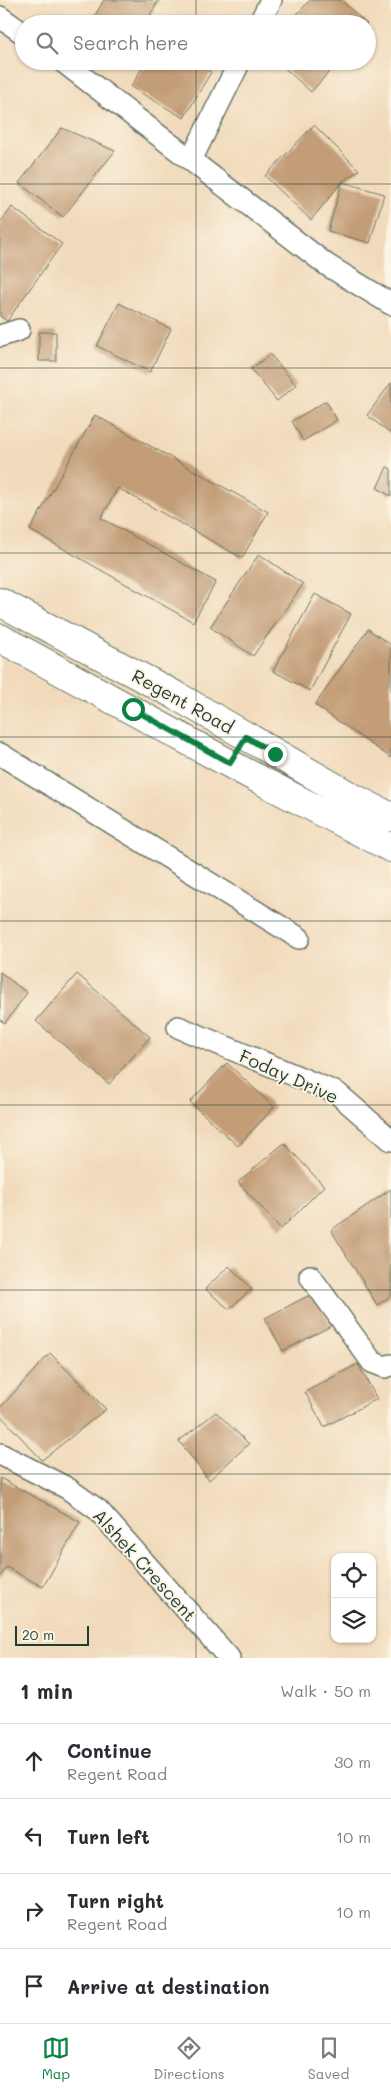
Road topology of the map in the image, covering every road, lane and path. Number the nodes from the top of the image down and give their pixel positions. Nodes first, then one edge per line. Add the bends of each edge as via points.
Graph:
1 (271, 0) edge
2 (264, 15) edge
3 (0, 17) edge
4 (15, 28) edge
5 (74, 70) edge
6 (236, 70) edge
7 (191, 160) junction
8 (391, 304) edge
9 (0, 602) edge
10 (0, 638) edge
11 (151, 682) junction
12 (133, 709) junction
13 (246, 737) junction
14 (0, 754) edge
15 (230, 763) junction
16 (391, 817) edge
17 (391, 848) edge
18 (298, 938) dead end
19 (178, 1027) dead end
20 (391, 1140) edge
21 (310, 1276) dead end
22 (391, 1365) edge
23 (0, 1454) edge
24 (228, 1658) edge

1 - 2 street
3 - 4 street
5 - 7 street
6 - 7 street
7 - 8 street via 327,265
9 - 11 main road, Regent Road
10 - 12 main road, Regent Road
11 - 12 main road
11 - 13 main road, Regent Road
12 - 15 main road, Regent Road
13 - 15 main road
13 - 16 main road, Regent Road
14 - 18 street
15 - 17 main road, Regent Road
19 - 20 street, Foday Drive via 337,1094
21 - 22 street via 372,1362 385,1367
23 - 24 street, Alshek Crescent via 67,1488 98,1510

